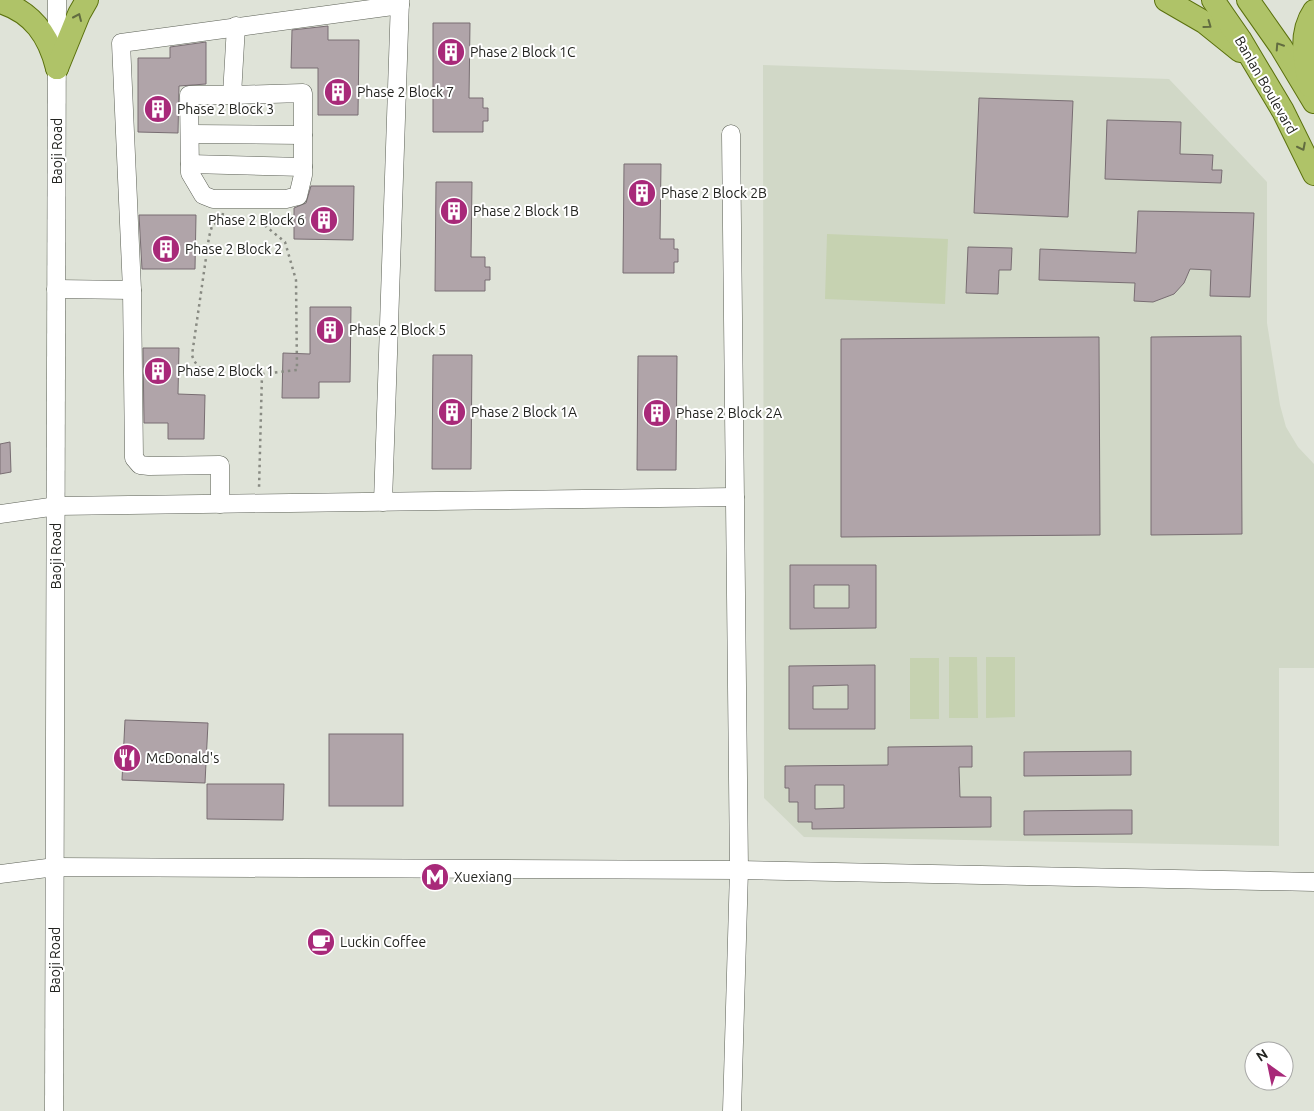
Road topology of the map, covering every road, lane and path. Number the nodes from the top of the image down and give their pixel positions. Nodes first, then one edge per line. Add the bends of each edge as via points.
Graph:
1 (57, 0) edge
2 (87, 0) edge
3 (1166, 0) edge
4 (1213, 0) edge
5 (1248, 0) edge
6 (0, 2) edge
7 (400, 2) edge
8 (1314, 11) edge
9 (236, 26) junction
10 (57, 68) junction
11 (1260, 74) junction
12 (232, 95) junction
13 (1314, 100) edge
14 (190, 134) junction
15 (731, 134) dead end
16 (303, 135) junction
17 (190, 164) junction
18 (303, 167) junction
19 (1314, 174) edge
20 (226, 199) junction
21 (263, 199) junction
22 (56, 289) junction
23 (132, 290) junction
24 (262, 374) junction
25 (735, 497) junction
26 (383, 502) junction
27 (259, 503) junction
28 (220, 504) junction
29 (57, 506) junction
30 (0, 514) edge
31 (55, 867) junction
32 (738, 870) junction
33 (0, 874) edge
34 (1314, 882) edge
35 (54, 1111) edge
36 (732, 1111) edge

1 - 10 street, Baoji Road
10 -> 2 main road
3 -> 11 main road via 1222,35
4 - 11 main road, Banlan Boulevard
13 -> 5 main road
6 - 10 main road via 28,16 43,30
7 - 9 street
7 - 26 street
8 - 13 main road via 1304,35 1304,54
9 - 12 street
9 - 23 street via 121,42
10 - 22 street, Baoji Road
11 -> 19 main road, Banlan Boulevard
12 - 14 street via 189,94
12 - 16 street via 303,93
14 - 16 street
14 - 17 street
15 - 25 street
16 - 18 street
17 - 18 street
17 - 20 street via 190,173 203,195
18 - 21 street via 302,188 298,196
20 - 21 street
20 - 24 path via 222,219 212,226 209,237 192,355 195,366 205,373
21 - 24 path via 263,224 285,242 296,280 297,370
22 - 23 street
22 - 29 street, Baoji Road
23 - 28 street via 134,458 140,465 149,466 220,466
24 - 27 path
25 - 26 street
25 - 32 street
26 - 27 street
27 - 28 street
28 - 29 street
29 - 30 street
29 - 31 street, Baoji Road
31 - 32 street
31 - 33 street
31 - 35 street, Baoji Road
32 - 34 street
32 - 36 street

